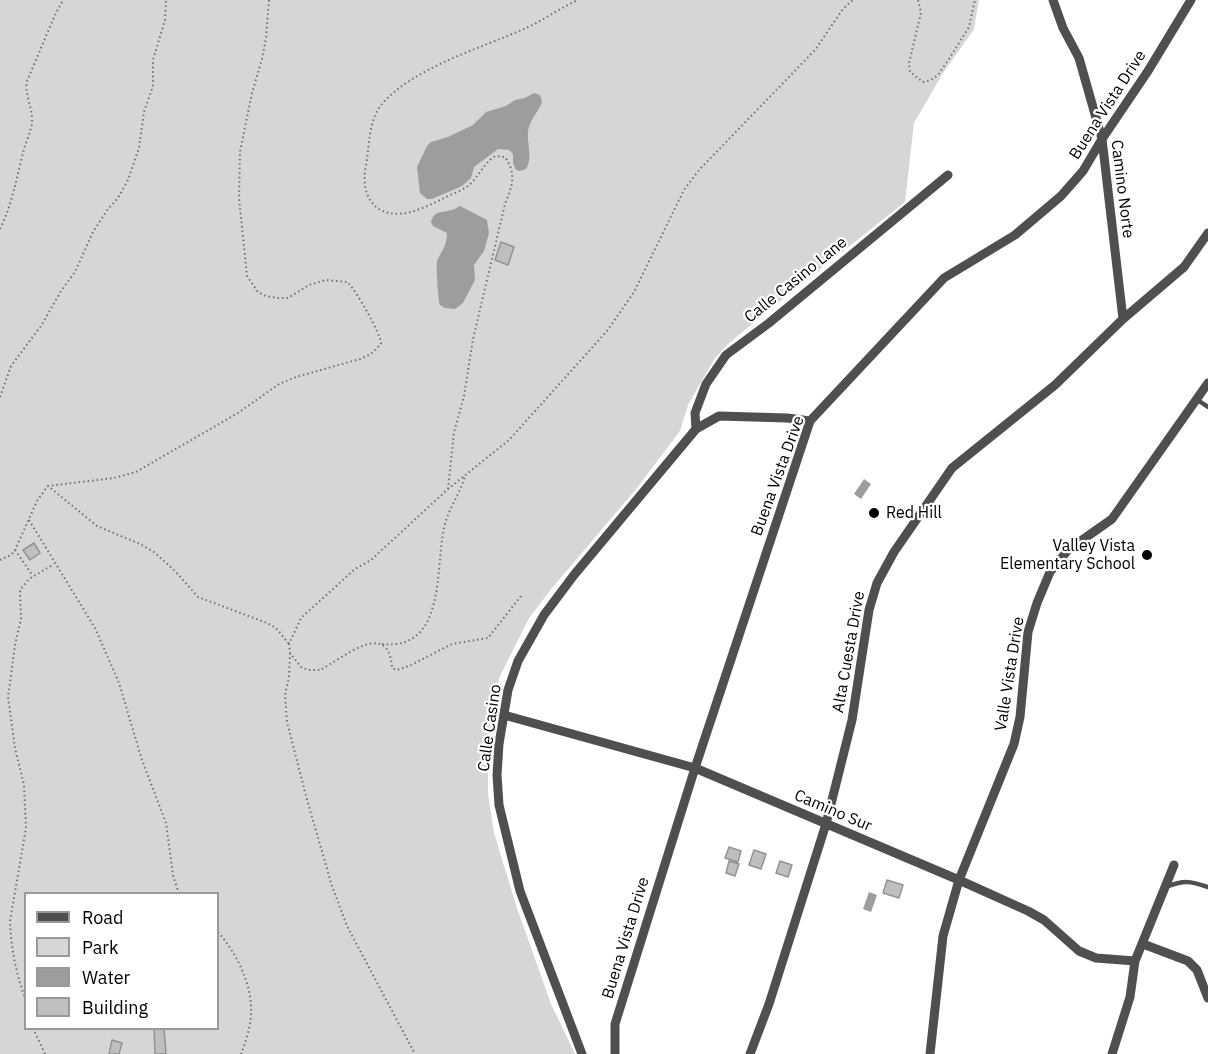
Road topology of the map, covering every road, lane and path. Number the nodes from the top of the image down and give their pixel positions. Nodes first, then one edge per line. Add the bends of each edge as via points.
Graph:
1 (63, 0) edge
2 (166, 0) edge
3 (269, 0) edge
4 (578, 0) edge
5 (853, 0) edge
6 (918, 0) edge
7 (975, 0) edge
8 (1053, 0) edge
9 (1191, 0) edge
10 (1102, 139) junction
11 (948, 176) dead end
12 (0, 229) edge
13 (1208, 233) edge
14 (1122, 319) junction
15 (1208, 383) edge
16 (0, 397) edge
17 (1196, 399) junction
18 (1208, 407) edge
19 (810, 421) junction
20 (696, 429) junction
21 (465, 476) junction
22 (48, 486) junction
23 (448, 489) junction
24 (29, 520) junction
25 (15, 550) junction
26 (0, 560) edge
27 (54, 564) junction
28 (33, 576) junction
29 (521, 596) dead end
30 (289, 644) junction
31 (382, 644) junction
32 (290, 653) junction
33 (504, 715) junction
34 (695, 768) junction
35 (826, 824) junction
36 (1174, 865) dead end
37 (959, 880) junction
38 (1166, 887) junction
39 (1208, 887) edge
40 (178, 892) edge
41 (219, 933) edge
42 (1143, 944) junction
43 (1135, 961) junction
44 (24, 995) edge
45 (1208, 998) edge
46 (33, 1030) edge
47 (45, 1054) edge
48 (241, 1054) edge
49 (415, 1054) edge
50 (582, 1054) edge
51 (615, 1054) edge
52 (750, 1054) edge
53 (930, 1054) edge
54 (1112, 1054) edge

1 - 12 path via 27,81 32,126 12,202
2 - 16 path via 165,20 153,60 153,86 128,180 88,241 75,272 12,366
3 - 22 path via 262,59 240,152 239,198 247,276 258,292 277,298 288,298 326,279 347,282 360,298 381,344 360,359 279,384 229,419 136,472
4 - 23 path via 410,81 392,94 375,116 364,176 369,200 385,212 413,212 460,191 495,156 505,157 513,176 473,339 454,432
5 - 21 path via 815,50 699,170 612,326 509,440
6 - 7 path via 921,13 909,63 910,72 923,82 938,75 949,59 969,27
8 - 10 street, Camino Norte via 1079,58
9 - 10 street, Buena Vista Drive
10 - 14 street, Camino Norte
10 - 19 street, Buena Vista Drive via 1083,171 1061,196 1015,235 944,278
11 - 20 street, Calle Casino Lane via 726,355 706,384 695,413
13 - 14 street, Alta Cuesta Drive via 1184,267
14 - 35 street, Alta Cuesta Drive via 1055,385 952,468 894,552 877,583 869,610 852,720
15 - 17 street, Valle Vista Drive
17 - 18 lane
17 - 37 street, Valle Vista Drive via 1112,519 1068,550 1050,572 1028,632 1014,744
19 - 20 street, Calle Casino via 719,416
19 - 34 street, Buena Vista Drive
20 - 33 street, Calle Casino via 544,615 518,660
21 - 23 path
21 - 31 path via 448,512 436,591 427,621 412,640
22 - 24 path
22 - 30 path via 97,526 154,552 198,597 267,622
23 - 30 path via 301,618
24 - 25 path
24 - 27 path
25 - 26 path
25 - 28 path
27 - 28 path
27 - 40 path via 95,628 123,692 142,760 166,823
28 - 44 path via 20,590 21,619 8,697 24,785 26,828 10,921
29 - 31 path via 488,638 452,644 404,668 392,668
30 - 32 path
31 - 32 path via 373,641 314,672 302,667
32 - 49 path via 285,695 287,722 332,886 347,926
33 - 34 street, Camino Sur
33 - 50 street, Calle Casino via 498,775 506,840 520,891
34 - 35 street, Camino Sur
34 - 51 street, Buena Vista Drive via 615,1024
35 - 37 street, Camino Sur
35 - 52 street, Alta Cuesta Drive
36 - 38 street
37 - 43 street, Camino Sur via 1044,920 1079,951 1096,958
37 - 53 street, Valle Vista Drive via 944,936
38 - 39 lane via 1181,881
38 - 42 street
41 - 48 path via 250,996 251,1015
42 - 43 street
42 - 45 street via 1188,961 1197,970
43 - 54 street via 1130,997
46 - 47 path

